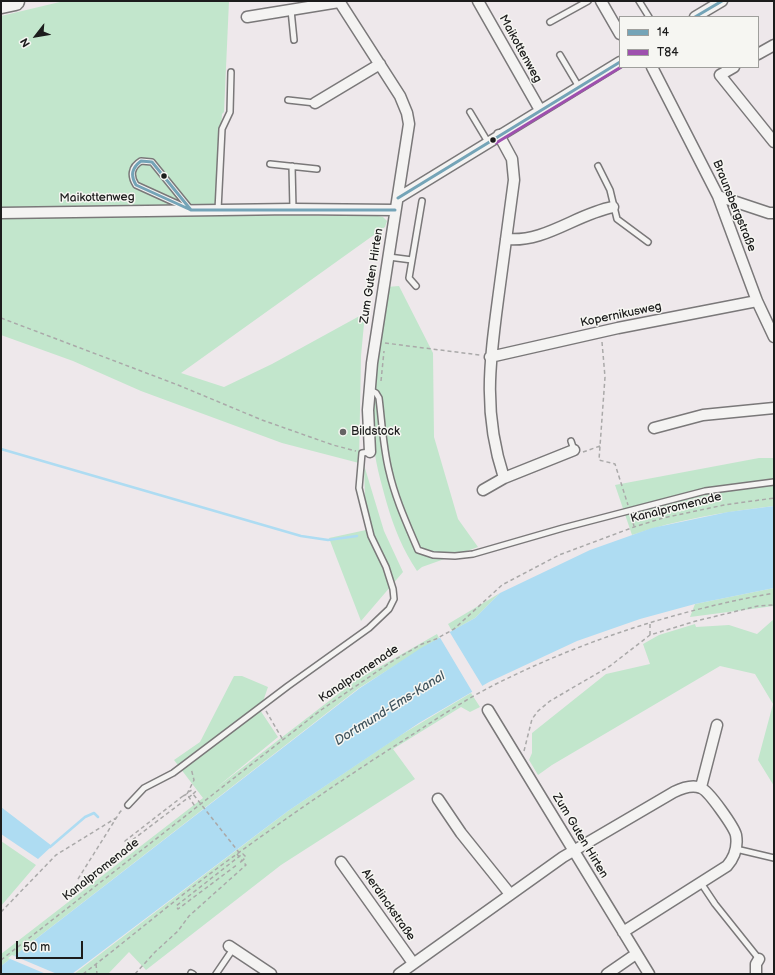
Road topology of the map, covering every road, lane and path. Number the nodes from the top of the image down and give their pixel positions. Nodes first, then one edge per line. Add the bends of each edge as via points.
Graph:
1 (15, 1) edge
2 (339, 1) edge
3 (478, 1) edge
4 (588, 1) edge
5 (601, 1) edge
6 (640, 1) edge
7 (722, 1) edge
8 (1, 4) edge
9 (291, 10) junction
10 (648, 16) edge
11 (697, 16) edge
12 (247, 17) dead end
13 (550, 22) dead end
14 (619, 32) edge
15 (294, 40) dead end
16 (774, 45) edge
17 (759, 53) edge
18 (560, 55) dead end
19 (619, 63) edge
20 (380, 64) junction
21 (653, 68) edge
22 (732, 68) edge
23 (231, 72) dead end
24 (579, 87) junction
25 (288, 100) dead end
26 (315, 103) joint
27 (540, 110) junction
28 (470, 112) dead end
29 (500, 135) junction
30 (488, 142) junction
31 (774, 142) edge
32 (270, 164) dead end
33 (292, 166) junction
34 (598, 166) dead end
35 (317, 168) dead end
36 (718, 196) junction
37 (398, 198) junction
38 (422, 201) dead end
39 (613, 207) junction
40 (293, 209) junction
41 (191, 210) junction
42 (218, 210) junction
43 (395, 210) junction
44 (1, 213) edge
45 (774, 213) edge
46 (506, 239) junction
47 (648, 242) dead end
48 (389, 257) junction
49 (412, 260) junction
50 (416, 286) dead end
51 (757, 301) junction
52 (1, 318) edge
53 (600, 332) junction
54 (774, 337) edge
55 (375, 342) junction
56 (384, 351) dead end
57 (490, 356) junction
58 (369, 389) junction
59 (379, 398) junction
60 (774, 408) edge
61 (654, 428) dead end
62 (572, 446) joint
63 (600, 446) junction
64 (366, 452) junction
65 (504, 478) junction
66 (774, 482) edge
67 (483, 490) dead end
68 (774, 498) edge
69 (629, 511) junction
70 (634, 526) junction
71 (774, 593) edge
72 (774, 605) edge
73 (650, 623) junction
74 (650, 635) junction
75 (263, 705) junction
76 (488, 710) dead end
77 (717, 725) dead end
78 (283, 740) junction
79 (518, 758) junction
80 (188, 762) junction
81 (701, 788) junction
82 (187, 794) junction
83 (193, 794) junction
84 (438, 799) dead end
85 (128, 805) joint
86 (196, 808) junction
87 (116, 818) junction
88 (736, 849) junction
89 (573, 850) junction
90 (237, 854) junction
91 (241, 855) junction
92 (774, 858) edge
93 (242, 861) junction
94 (342, 862) dead end
95 (78, 879) dead end
96 (701, 883) junction
97 (510, 894) junction
98 (1, 912) edge
99 (623, 932) junction
100 (231, 948) joint
101 (636, 954) junction
102 (759, 959) joint
103 (1, 960) edge
104 (413, 963) junction
105 (96, 964) junction
106 (83, 974) edge
107 (97, 974) edge
108 (135, 974) edge
109 (216, 974) edge
110 (272, 974) edge
111 (400, 974) edge
112 (607, 974) edge
113 (649, 974) edge
114 (756, 974) edge

1 - 8 highway
2 - 9 street, Zum Guten Hirten
2 - 20 street, Zum Guten Hirten
3 - 27 street, Maikottenweg
4 - 13 lane
5 - 14 street
6 - 10 lane
7 - 11 street
9 - 12 street, Zum Guten Hirten
9 - 15 lane
16 - 17 street
18 - 24 lane
19 - 24 street
20 - 26 street
20 - 37 street, Zum Guten Hirten via 400,96 408,119
21 - 36 street, Braunsbergstraße
22 - 31 street via 720,74
23 - 42 lane via 230,112 222,130
24 - 27 street
25 - 26 lane
27 - 29 street
28 - 30 lane
29 - 30 street
29 - 46 street via 514,168
30 - 37 street
32 - 33 lane
33 - 35 lane
33 - 40 lane
34 - 39 lane via 610,190
36 - 45 street
36 - 51 street, Braunsbergstraße
37 - 43 street, Zum Guten Hirten
38 - 49 lane
39 - 46 street via 540,235 518,240
39 - 47 lane via 620,223
40 - 42 street, Maikottenweg
40 - 43 street, Maikottenweg
41 - 41 lane via 152,162 141,161 134,167 132,175 136,185
41 - 42 street, Maikottenweg
41 - 44 street, Maikottenweg
43 - 48 street, Zum Guten Hirten
46 - 57 street
48 - 49 lane
48 - 55 street, Zum Guten Hirten
49 - 50 lane via 409,278
51 - 53 street, Kopernikusweg
51 - 54 street, Braunsbergstraße
52 - 64 path via 262,420 333,445
53 - 57 street, Kopernikusweg
53 - 63 path via 605,378
55 - 57 path
55 - 58 street, Zum Guten Hirten
56 - 59 path
57 - 65 street via 490,421 497,458
58 - 59 lane
58 - 64 street, Zum Guten Hirten
59 - 69 lane via 389,472 402,514 418,550 433,555 472,554
60 - 61 street via 703,415
62 - 63 path via 582,452
62 - 65 street
63 - 69 path via 599,460 615,464
64 - 75 lane via 359,488 371,536 386,566 394,599 389,609 369,628
65 - 67 street
66 - 69 lane via 705,491
68 - 70 path, Kanalpromenade via 724,505
69 - 70 path
70 - 78 path, Kanalpromenade via 559,555 502,585 454,629 422,644 362,680
71 - 73 path
72 - 74 path via 758,606 696,621
73 - 74 path
73 - 90 path via 618,632 552,658 498,683 375,758
74 - 79 path via 610,666 550,701 538,711 532,719 526,748
75 - 78 path
75 - 80 lane
76 - 79 street, Zum Guten Hirten
77 - 81 street
78 - 86 path, Kanalpromenade
79 - 89 street, Zum Guten Hirten
80 - 82 path via 194,780
80 - 85 lane via 144,788
81 - 88 street via 712,796 736,834
81 - 89 street via 684,787
82 - 83 path via 194,788 196,791
82 - 83 path, bridge via 125,841 127,844
82 - 86 path
83 - 91 path, bridge
84 - 97 street via 461,833
85 - 87 path
86 - 103 path, Kanalpromenade
87 - 95 path
87 - 98 path via 56,855
88 - 92 lane
88 - 96 street via 733,859 727,866
89 - 97 street
89 - 99 street, Zum Guten Hirten
90 - 93 path
90 - 105 path
91 - 93 path via 244,854 246,857
91 - 93 path, bridge via 176,906 178,909
93 - 108 path via 246,865 185,921
94 - 104 street, Alerdinckstraße
96 - 99 street
96 - 102 lane
97 - 104 street
99 - 101 street, Zum Guten Hirten
100 - 109 lane
100 - 110 street
101 - 112 street
101 - 113 street, Zum Guten Hirten
102 - 114 street
104 - 111 street
105 - 106 path
105 - 107 path

